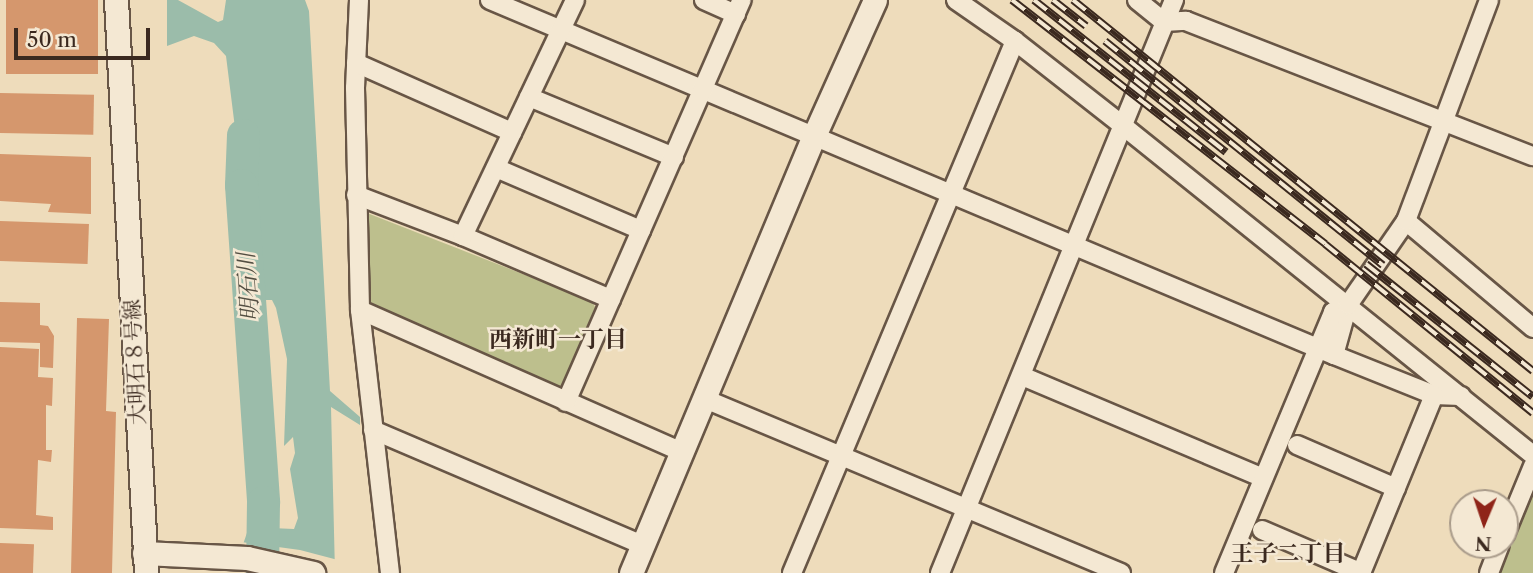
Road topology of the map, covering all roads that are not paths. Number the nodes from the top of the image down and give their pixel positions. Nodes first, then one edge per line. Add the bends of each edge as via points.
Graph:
1 (116, 0) edge
2 (359, 0) edge
3 (490, 0) edge
4 (575, 0) edge
5 (704, 0) edge
6 (876, 0) edge
7 (956, 0) edge
8 (1137, 0) edge
9 (1174, 0) edge
10 (1489, 0) edge
11 (739, 7) edge
12 (1164, 22) junction
13 (561, 30) junction
14 (1015, 41) junction
15 (356, 63) junction
16 (703, 90) junction
17 (529, 97) junction
18 (1442, 120) junction
19 (1122, 125) junction
20 (512, 132) junction
21 (813, 138) junction
22 (1533, 156) edge
23 (674, 158) junction
24 (496, 168) junction
25 (950, 192) junction
26 (356, 195) junction
27 (1406, 221) junction
28 (641, 230) junction
29 (463, 236) junction
30 (1074, 245) junction
31 (611, 299) junction
32 (1348, 305) junction
33 (360, 310) junction
34 (1533, 328) edge
35 (1317, 348) junction
36 (1334, 355) junction
37 (1022, 376) junction
38 (1434, 395) junction
39 (1461, 397) junction
40 (705, 399) junction
41 (566, 402) junction
42 (373, 429) junction
43 (1297, 445) dead end
44 (682, 452) junction
45 (1533, 455) edge
46 (840, 456) junction
47 (1533, 466) edge
48 (1263, 478) junction
49 (1396, 488) junction
50 (1519, 500) edge
51 (966, 509) junction
52 (1262, 530) dead end
53 (643, 545) junction
54 (152, 560) edge
55 (1080, 565) edge
56 (313, 573) edge
57 (390, 573) edge
58 (631, 573) edge
59 (792, 573) edge
60 (940, 573) edge
61 (1121, 573) edge
62 (1224, 573) edge
63 (1362, 573) edge

1 - 54 street, 大明石８号線
2 - 15 street
3 - 13 street
4 - 13 street
5 - 11 street
6 - 21 street
7 - 14 street
8 - 12 street
9 - 12 street
10 - 18 street
11 - 16 street
12 - 18 street via 1186,21
12 - 19 street
13 - 16 street
13 - 17 street
14 - 19 street
14 - 25 street
15 - 20 street
15 - 26 street
16 - 21 street
16 - 23 street
17 - 20 street
17 - 23 street
18 - 22 street
18 - 27 street
19 - 30 street
19 - 32 street
20 - 24 street
21 - 25 street
21 - 40 street
23 - 28 street
24 - 28 street
24 - 29 street
25 - 30 street
25 - 46 street
26 - 29 street
26 - 33 street
27 - 32 street
27 - 34 street
28 - 31 street
29 - 31 street
30 - 35 street
30 - 37 street
31 - 41 street
32 - 35 street via 1333,312
32 - 36 street
32 - 39 street
33 - 41 street
33 - 42 street
35 - 36 street
35 - 48 street
36 - 38 street
37 - 48 street
37 - 51 street
38 - 39 street
38 - 49 street
39 - 45 street
40 - 44 street
40 - 46 street
41 - 44 street
42 - 53 street
42 - 57 street
43 - 49 street
44 - 53 street
46 - 51 street
46 - 59 street
47 - 50 street
48 - 62 street
49 - 63 street
51 - 55 street
51 - 60 street
52 - 63 street
53 - 58 street
54 - 56 street, 大明石８号線 via 247,558
55 - 61 street

